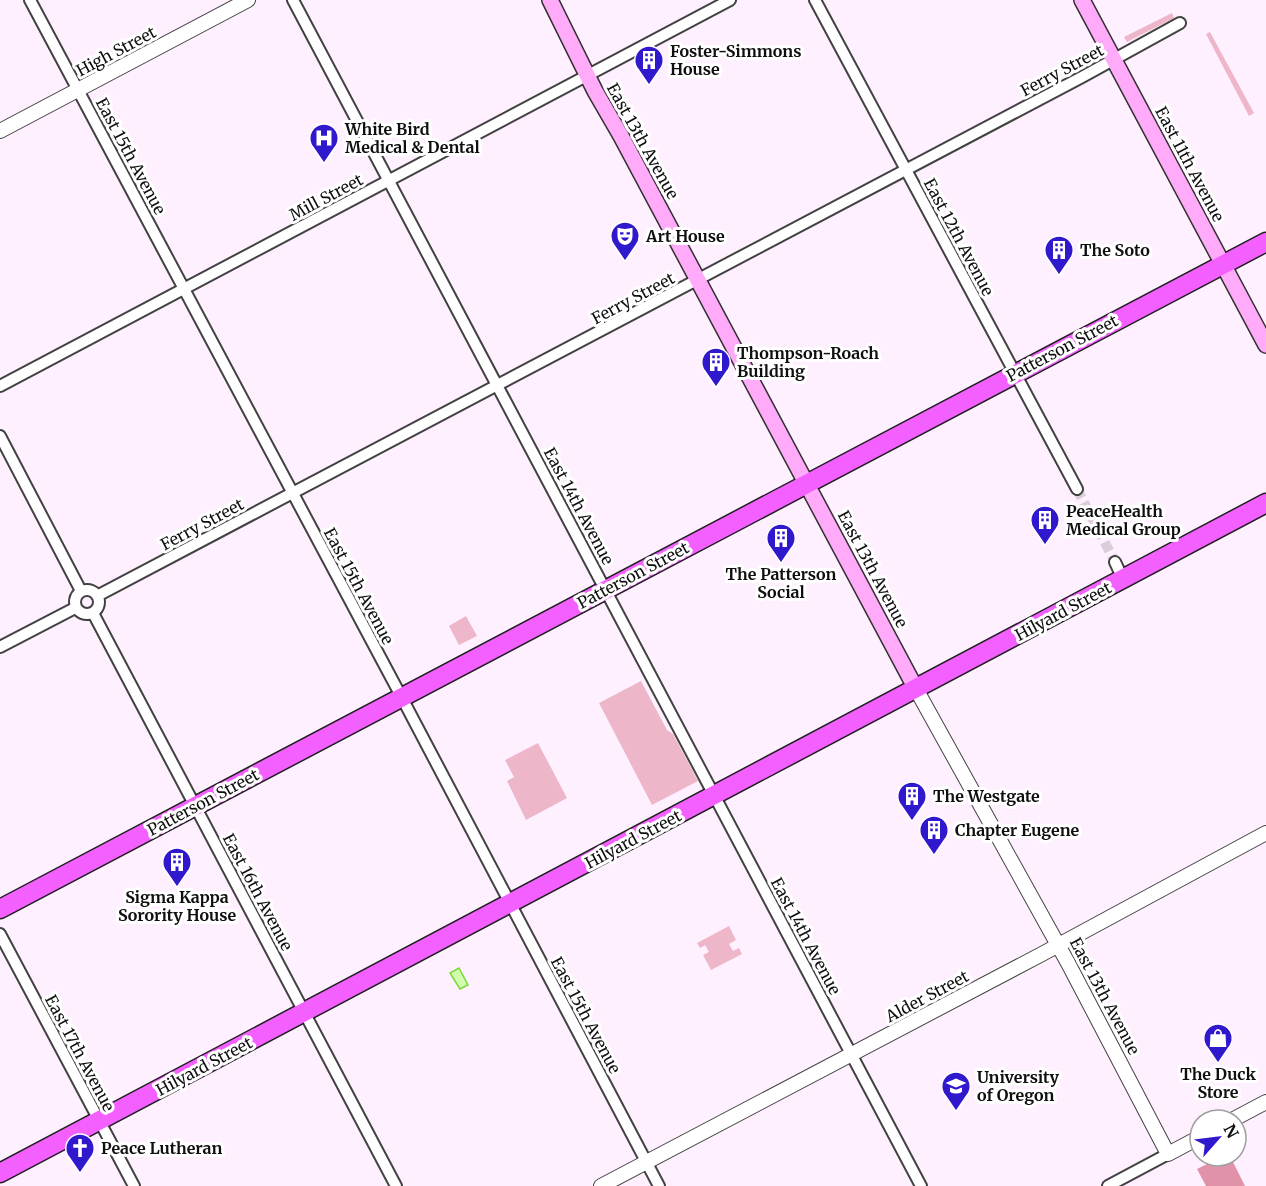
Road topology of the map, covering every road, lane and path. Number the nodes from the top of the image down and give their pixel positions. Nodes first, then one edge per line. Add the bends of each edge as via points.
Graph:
1 (30, 0) edge
2 (248, 0) edge
3 (293, 0) edge
4 (550, 0) edge
5 (730, 0) edge
6 (815, 0) edge
7 (1082, 0) edge
8 (1180, 23) dead end
9 (1114, 59) junction
10 (587, 76) junction
11 (78, 89) junction
12 (0, 130) edge
13 (906, 170) junction
14 (388, 180) junction
15 (1266, 242) edge
16 (1222, 264) junction
17 (699, 280) junction
18 (184, 289) junction
19 (1266, 345) edge
20 (1014, 373) junction
21 (498, 384) junction
22 (0, 386) edge
23 (0, 436) edge
24 (807, 484) junction
25 (1077, 489) tunnel mouth
26 (292, 493) junction
27 (1266, 503) edge
28 (1115, 562) tunnel mouth
29 (1123, 579) junction
30 (606, 589) junction
31 (81, 591) junction
32 (98, 596) junction
33 (75, 608) junction
34 (93, 613) junction
35 (0, 647) edge
36 (916, 689) junction
37 (402, 698) junction
38 (716, 795) junction
39 (196, 806) junction
40 (1264, 839) edge
41 (510, 904) junction
42 (0, 909) edge
43 (0, 934) edge
44 (1057, 946) junction
45 (304, 1013) junction
46 (852, 1054) junction
47 (1266, 1102) edge
48 (1248, 1112) edge
49 (99, 1121) junction
50 (1188, 1143) edge
51 (1168, 1154) junction
52 (646, 1162) junction
53 (0, 1173) edge
54 (134, 1186) edge
55 (396, 1186) edge
56 (601, 1186) edge
57 (659, 1186) edge
58 (921, 1186) edge
59 (1108, 1186) edge

1 - 11 street, East 15th Avenue
2 - 11 street, High Street
3 - 14 street, East 14th Avenue
4 - 10 main road, East 13th Avenue
5 - 10 street, Mill Street
6 - 13 street, East 12th Avenue
7 - 9 main road, East 11th Avenue
8 - 9 street, Ferry Street
9 - 13 street, Ferry Street
9 - 16 main road, East 11th Avenue
10 - 14 street, Mill Street
10 - 17 main road, East 13th Avenue
11 - 12 street, High Street
11 - 18 street, East 15th Avenue
13 - 17 street, Ferry Street
13 - 20 street, East 12th Avenue
14 - 18 street, Mill Street
14 - 21 street, East 14th Avenue
15 - 16 main road, Patterson Street
16 - 19 main road, East 11th Avenue
16 - 20 main road, Patterson Street
17 - 21 street, Ferry Street
17 - 24 main road, East 13th Avenue
18 - 22 street, Mill Street
18 - 26 street, East 15th Avenue
20 - 24 main road, Patterson Street
20 - 25 street, East 12th Avenue
21 - 26 street, Ferry Street
21 - 30 street, East 14th Avenue
23 - 31 street
24 - 30 main road, Patterson Street
24 - 36 main road, East 13th Avenue
26 - 32 street, Ferry Street
26 - 37 street, East 15th Avenue
27 - 29 main road, Hilyard Street
28 - 29 street
29 - 36 main road, Hilyard Street
30 - 37 main road, Patterson Street
30 - 38 street, East 14th Avenue
31 - 32 street
31 - 33 street via 75,597
32 - 34 street via 98,607
33 - 34 street via 85,615
33 - 35 street
34 - 39 street, East 16th Avenue
36 - 38 main road, Hilyard Street
36 - 44 street, East 13th Avenue
37 - 39 main road, Patterson Street
37 - 41 street, East 15th Avenue
38 - 41 main road, Hilyard Street
38 - 46 street, East 14th Avenue
39 - 42 main road, Patterson Street
39 - 45 street, East 16th Avenue
40 - 44 street, Alder Street
41 - 45 main road, Hilyard Street
41 - 52 street, East 15th Avenue
43 - 49 street, East 17th Avenue
44 - 46 street, Alder Street
44 - 51 street, East 13th Avenue
45 - 49 main road, Hilyard Street
45 - 55 street, East 16th Avenue
46 - 52 street, Alder Street
46 - 58 street, East 14th Avenue
47 - 48 street
49 - 53 main road, Hilyard Street
49 - 54 street, East 17th Avenue
50 - 51 street
51 - 59 street
52 - 56 street, Alder Street
52 - 57 street, East 15th Avenue

